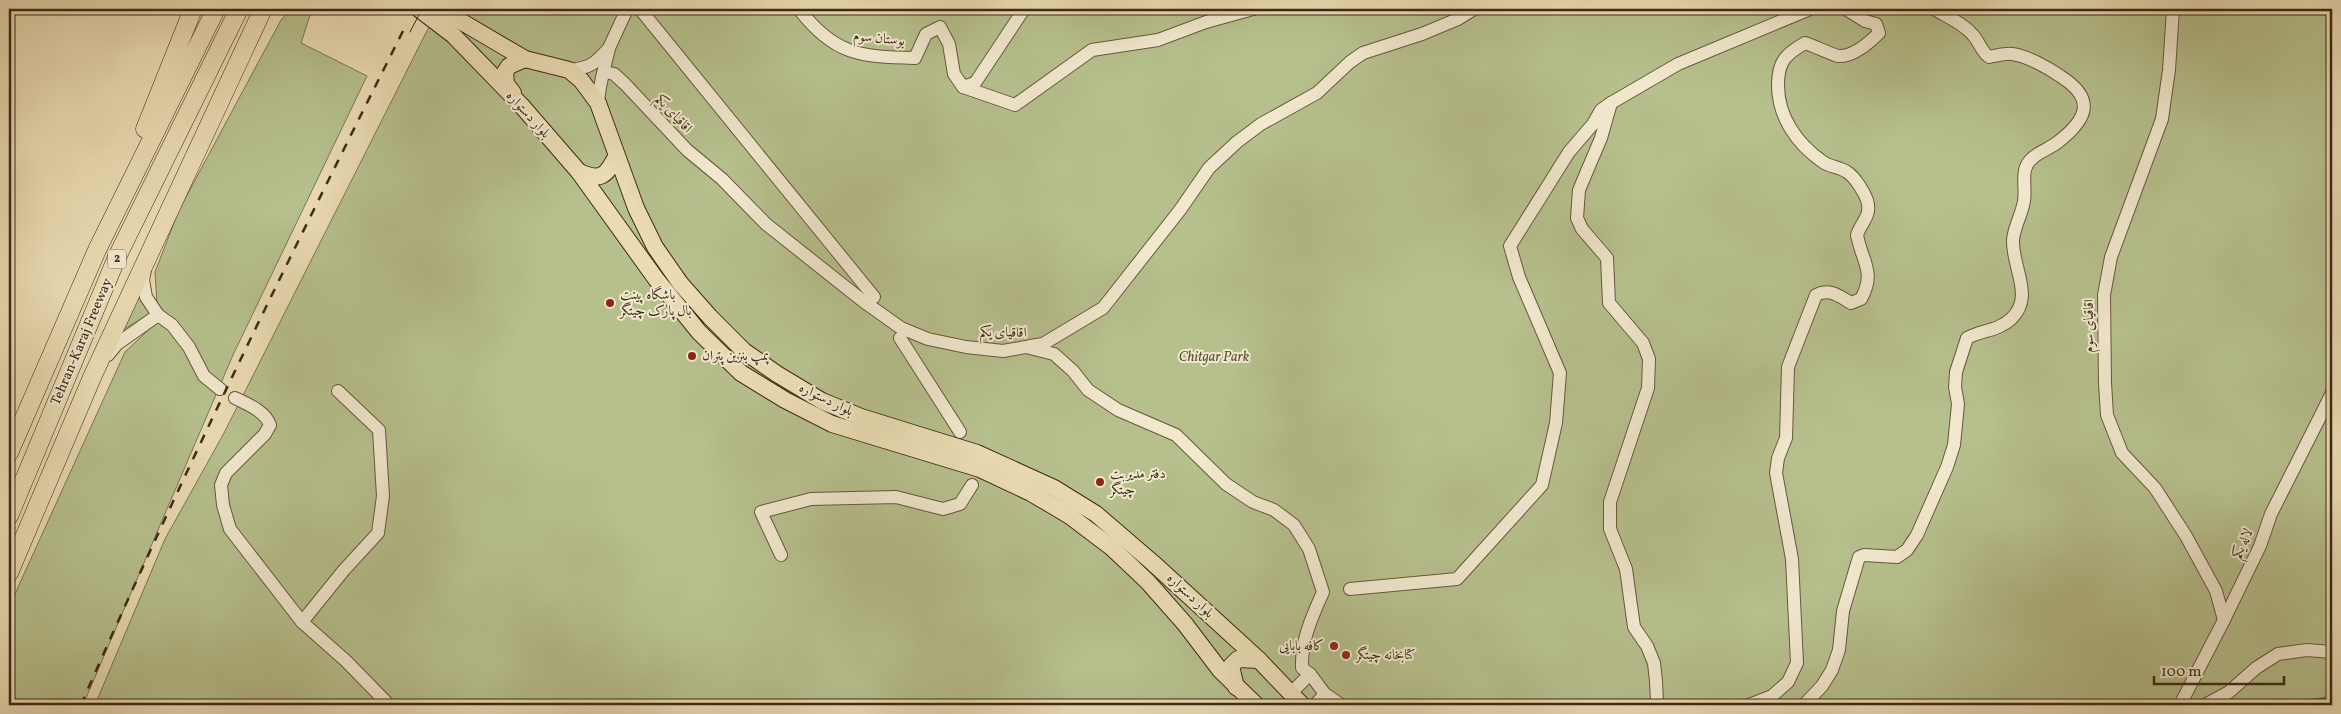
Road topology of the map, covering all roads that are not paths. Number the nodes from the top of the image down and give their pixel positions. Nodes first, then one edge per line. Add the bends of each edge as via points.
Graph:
1 (193, 9) edge
2 (216, 9) edge
3 (239, 9) edge
4 (263, 9) edge
5 (420, 9) edge
6 (440, 9) edge
7 (627, 9) edge
8 (640, 9) edge
9 (799, 9) edge
10 (1024, 9) edge
11 (1253, 9) edge
12 (1474, 9) edge
13 (1810, 9) edge
14 (1846, 9) edge
15 (1934, 9) edge
16 (2173, 9) edge
17 (609, 48) junction
18 (525, 59) junction
19 (569, 70) junction
20 (604, 72) junction
21 (963, 86) junction
22 (598, 103) junction
23 (1611, 103) junction
24 (520, 105) junction
25 (616, 157) junction
26 (579, 172) junction
27 (98, 250) junction
28 (146, 263) junction
29 (874, 297) dead end
30 (158, 315) junction
31 (900, 338) dead end
32 (1026, 347) junction
33 (93, 375) junction
34 (220, 389) dead end
35 (338, 391) dead end
36 (2332, 393) edge
37 (236, 398) dead end
38 (960, 432) tunnel mouth
39 (9, 453) edge
40 (972, 485) tunnel mouth
41 (9, 516) edge
42 (781, 555) dead end
43 (9, 572) edge
44 (1350, 589) dead end
45 (2224, 620) junction
46 (302, 622) junction
47 (2332, 652) edge
48 (1259, 660) junction
49 (1310, 674) junction
50 (1237, 688) junction
51 (1325, 694) junction
52 (1296, 699) edge
53 (1254, 704) edge
54 (389, 705) edge
55 (1314, 705) edge
56 (1341, 705) edge
57 (1654, 705) edge
58 (1749, 705) edge
59 (1804, 705) edge
60 (2180, 705) edge
61 (2204, 705) edge

1 - 27 highway
2 - 27 highway, Tehran-Karaj Freeway / 2
3 - 41 highway, Tehran-Karaj Freeway / 2 via 117,257
4 - 28 highway
5 - 24 main road, بلوار دستواره via 453,35
6 - 18 main road
7 - 17 street
8 - 29 street
9 - 21 street, بوستان سوم via 824,36 847,51 869,56 915,58 926,34 940,27 949,44 954,74
10 - 21 street via 975,83
11 - 21 street via 1158,40 1092,50 1015,104
12 - 32 street via 1422,34 1363,53 1317,93 1243,138 1209,168 1103,308 1043,344
13 - 23 street via 1678,64
14 - 58 street via 1876,24 1879,33 1869,43 1838,56 1805,43 1788,52 1778,83 1779,102 1802,144 1823,162 1847,172 1867,200 1868,217 1857,235 1869,274 1868,287 1861,299 1851,303 1834,292 1816,294 1788,367 1786,438 1776,473 1792,559 1797,663 1788,682 1772,696
15 - 59 street via 1973,34 1982,52 1989,57 2011,54 2050,69 2077,87 2084,101 2083,116 2059,141 2031,159 2025,168 2025,199 2013,239 2014,259 2023,291 2022,304 2001,327 1967,338 1956,372 1958,404 1954,445 1928,510 1907,550 1897,557 1864,554 1858,557 1845,600 1839,650 1832,670
16 - 45 street, اقاقیای سوم via 2162,119 2111,257 2104,295 2107,415 2122,453 2154,488 2186,536 2216,591
17 - 19 street via 587,68
17 - 20 street
18 - 19 main road
18 - 24 main road via 509,66 505,72 506,84
19 - 22 main road, بلوار دستواره
20 - 22 street via 599,84
20 - 32 street, اقاقیای یکم via 614,74 625,84 687,150 766,224 900,328 928,339 966,347 1003,351
22 - 25 main road, بلوار دستواره
23 - 44 street via 1600,110 1593,124 1569,152 1510,246 1519,277 1560,373 1556,423 1542,485 1457,579
23 - 57 street via 1601,138 1579,190 1577,218 1582,229 1607,258 1609,303 1643,344 1649,359 1648,388 1610,502 1610,529 1626,569 1634,627 1654,663 1657,702
24 - 26 main road, بلوار دستواره
25 - 26 main road via 608,172 601,177
25 - 48 main road, بلوار دستواره via 655,247 680,283 744,351 822,401 977,453 1054,488 1096,514
26 - 50 main road, بلوار دستواره via 656,279 699,332 741,373 832,424 980,469 1070,516 1111,547 1148,582
27 - 39 highway, Tehran-Karaj Freeway / 2
28 - 30 street via 143,280 146,297
28 - 33 highway
30 - 33 street via 117,344
30 - 34 street via 172,325 189,347 204,376
31 - 38 street
32 - 49 street, اقاقیای یکم via 1054,354 1088,390 1118,410 1176,435 1226,484 1253,502 1274,510 1294,525 1309,549 1323,592 1307,628 1301,653 1302,668
33 - 43 highway
35 - 46 street via 379,430 383,496 378,532
36 - 45 street, لاله یکم via 2271,514 2260,546
37 - 46 street via 255,408 270,425 226,473 221,485 230,529
40 - 42 street via 960,504 943,509 896,497 810,498 760,512
45 - 60 street, لاله یکم
46 - 54 street
47 - 61 street via 2307,650 2278,654 2229,692
48 - 50 main road via 1238,659 1231,666
48 - 52 main road, بلوار دستواره
49 - 51 street, اقاقیای یکم
49 - 52 street
50 - 53 main road, بلوار دستواره
51 - 55 street
51 - 56 street, اقاقیای یکم

